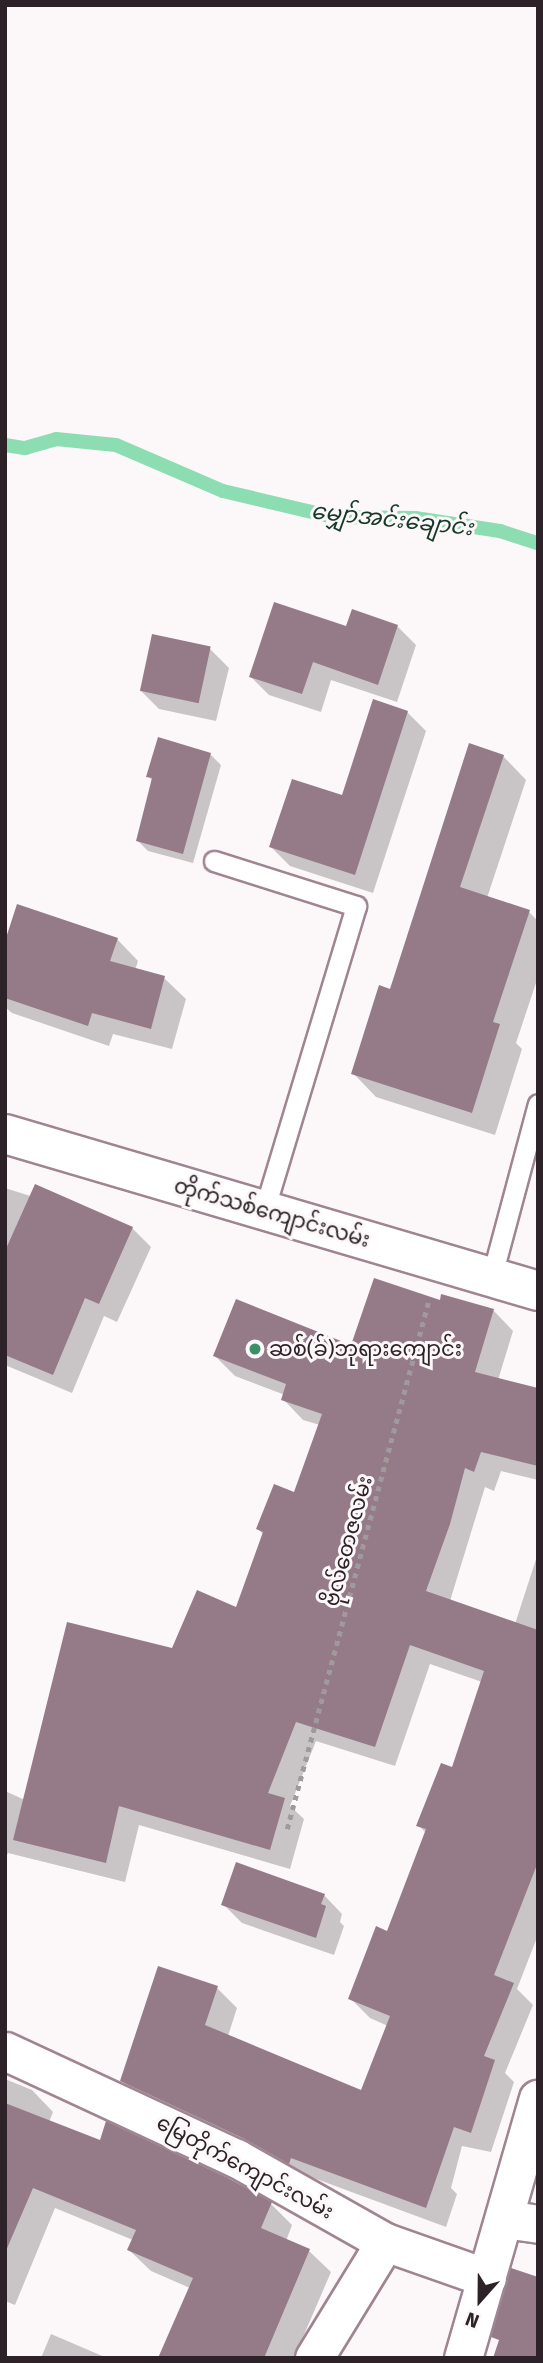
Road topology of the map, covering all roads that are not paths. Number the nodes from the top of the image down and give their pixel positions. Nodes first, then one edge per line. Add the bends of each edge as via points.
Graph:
1 (214, 861) dead end
2 (538, 1104) edge
3 (5, 1134) edge
4 (264, 1211) junction
5 (491, 1279) junction
6 (538, 1292) edge
7 (5, 2052) edge
8 (538, 2099) edge
9 (521, 2221) edge
10 (385, 2242) junction
11 (487, 2278) junction
12 (314, 2358) edge
13 (463, 2358) edge

1 - 4 lane via 356,906
2 - 5 lane
3 - 4 street, တိုက်သစ်ကျောင်းလမ်း
4 - 5 street, တိုက်သစ်ကျောင်းလမ်း
5 - 6 street, တိုက်သစ်ကျောင်းလမ်း
7 - 10 street, မြေတိုက်ကျောင်းလမ်း via 236,2158
8 - 9 street
9 - 11 street
10 - 11 street, မြေတိုက်ကျောင်းလမ်း
10 - 12 street
11 - 13 street

